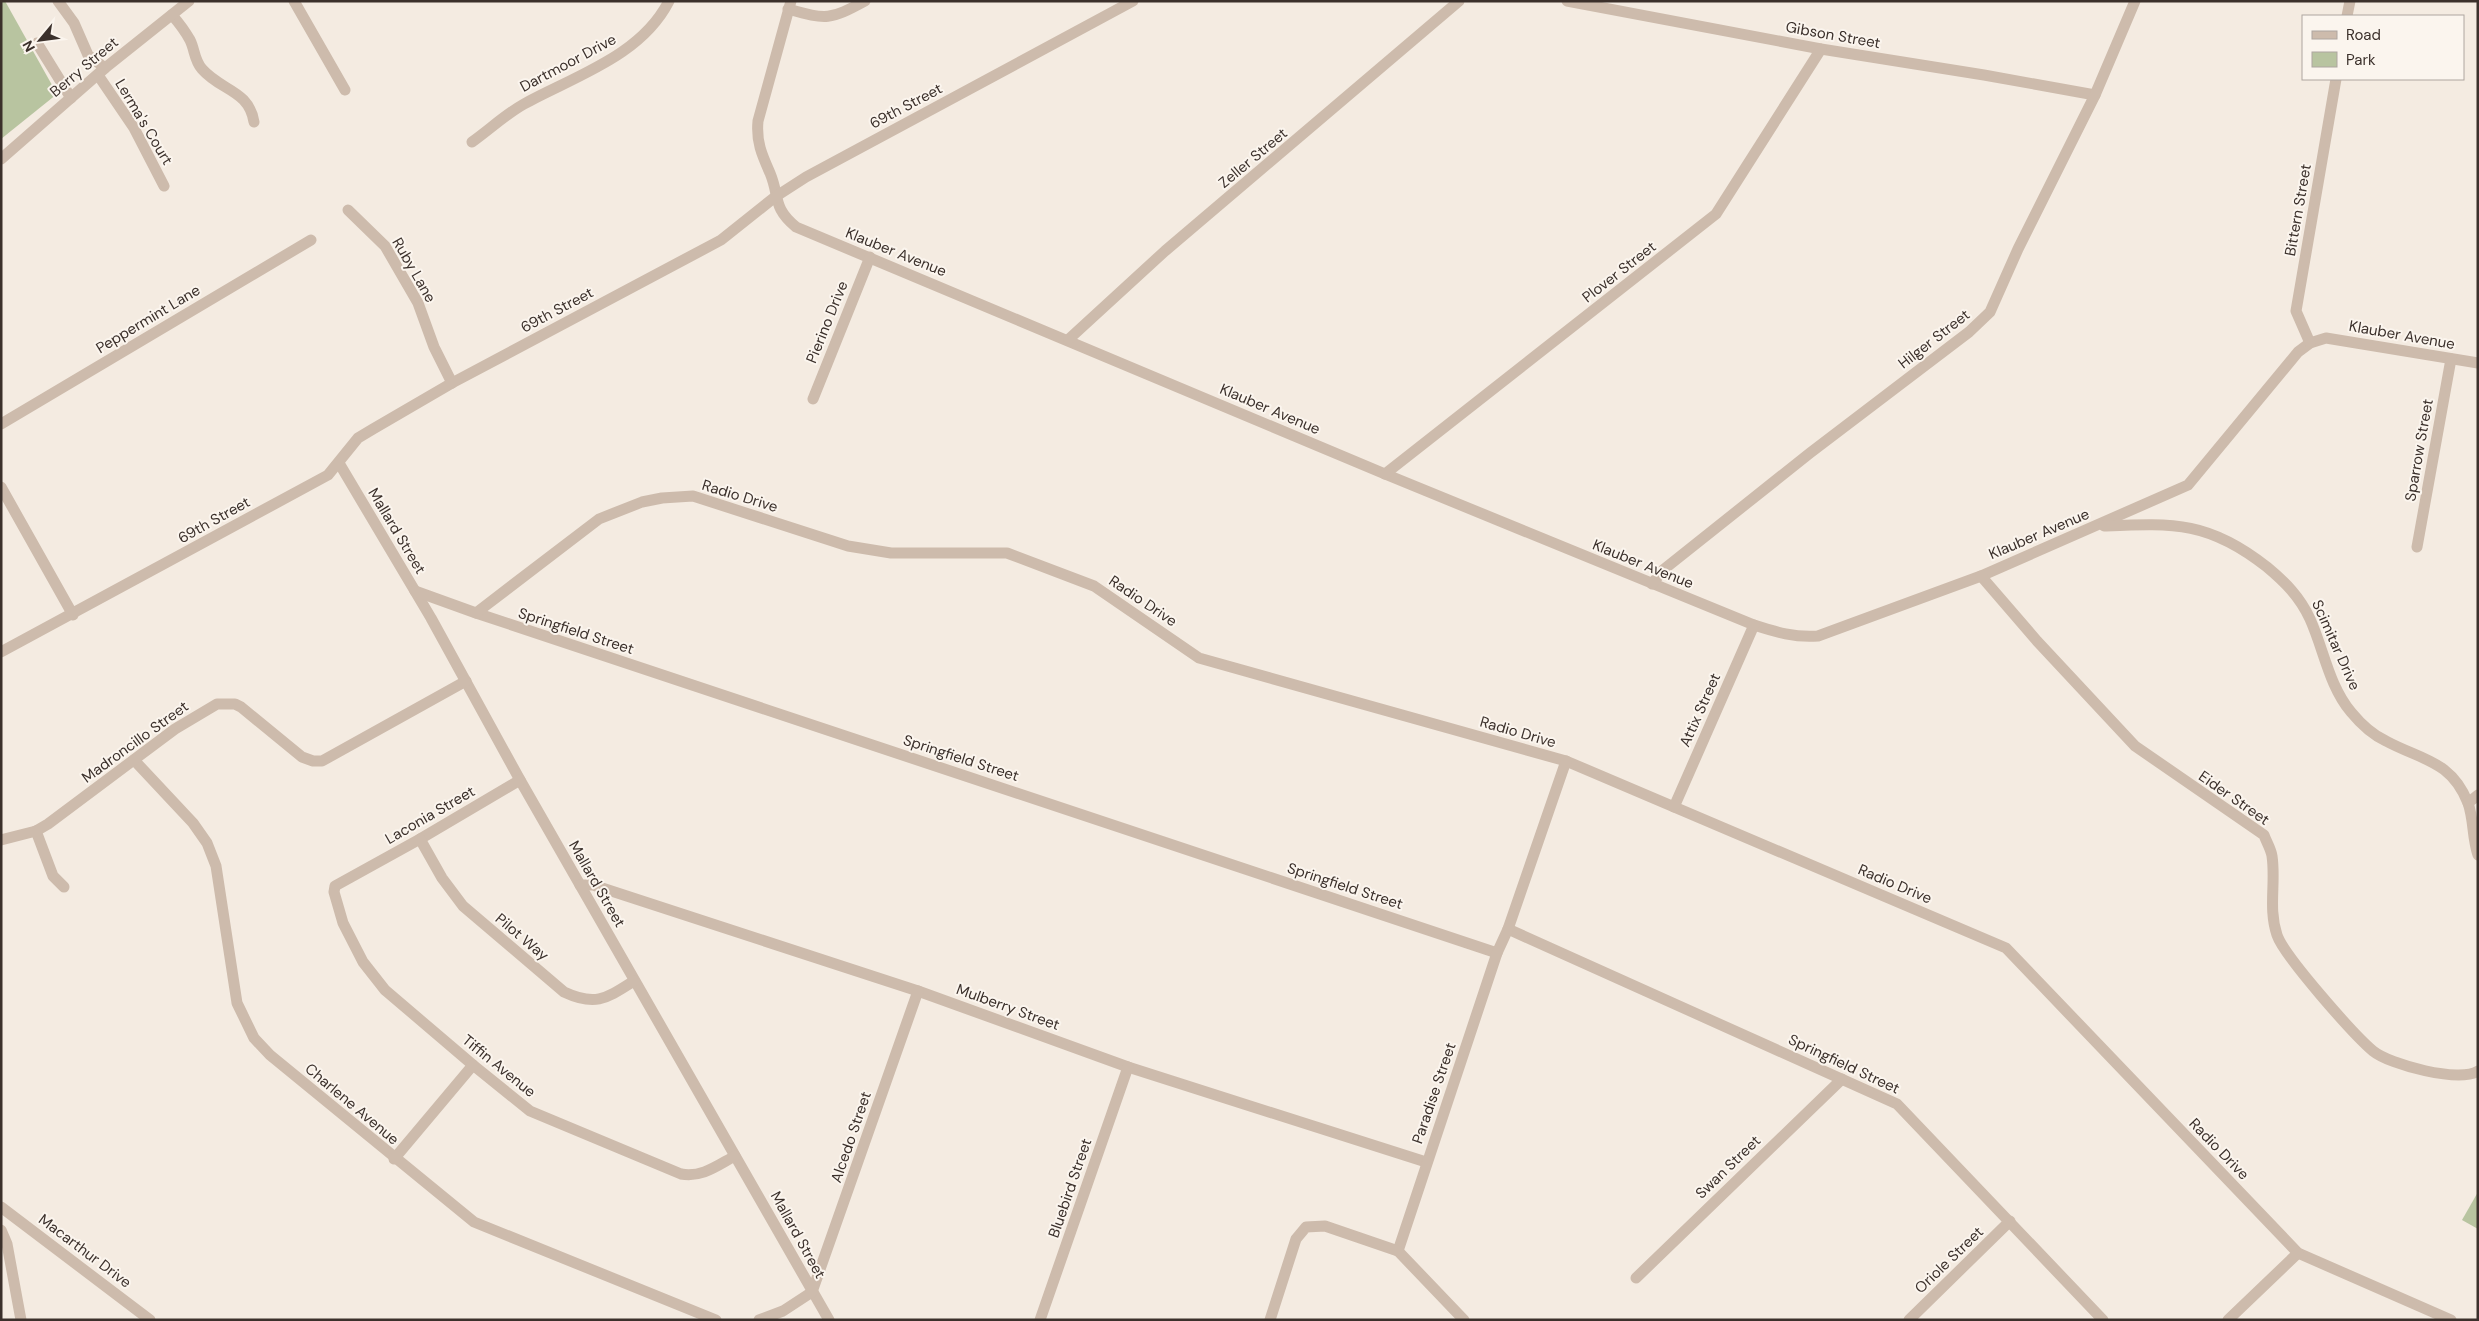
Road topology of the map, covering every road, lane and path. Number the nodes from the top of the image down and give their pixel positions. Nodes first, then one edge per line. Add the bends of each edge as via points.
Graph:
1 (58, 1) edge
2 (189, 1) edge
3 (294, 1) edge
4 (668, 1) edge
5 (865, 1) edge
6 (1133, 1) edge
7 (1459, 1) edge
8 (1567, 1) edge
9 (2135, 1) edge
10 (2350, 1) edge
11 (789, 5) edge
12 (172, 15) junction
13 (2347, 15) edge
14 (37, 43) dead end
15 (1821, 50) junction
16 (101, 71) junction
17 (2336, 80) edge
18 (345, 90) dead end
19 (2095, 95) junction
20 (70, 98) junction
21 (254, 122) dead end
22 (472, 142) dead end
23 (1, 159) edge
24 (164, 186) dead end
25 (775, 197) junction
26 (348, 210) dead end
27 (311, 240) dead end
28 (870, 257) junction
29 (1069, 340) junction
30 (2310, 343) junction
31 (2451, 359) junction
32 (2478, 363) edge
33 (452, 383) junction
34 (813, 399) dead end
35 (1, 424) edge
36 (339, 463) junction
37 (1385, 474) junction
38 (1, 487) edge
39 (2078, 534) junction
40 (2417, 547) dead end
41 (1982, 576) junction
42 (1652, 584) junction
43 (415, 591) junction
44 (476, 613) junction
45 (73, 615) junction
46 (1754, 625) junction
47 (1, 652) edge
48 (466, 681) junction
49 (134, 760) junction
50 (1566, 761) junction
51 (520, 780) junction
52 (2478, 795) edge
53 (2468, 803) junction
54 (1674, 807) junction
55 (36, 831) junction
56 (420, 839) junction
57 (1, 840) edge
58 (2478, 855) edge
59 (354, 876) joint
60 (580, 884) junction
61 (64, 887) dead end
62 (1508, 929) junction
63 (1497, 953) junction
64 (634, 981) junction
65 (918, 991) junction
66 (473, 1065) junction
67 (1128, 1067) junction
68 (2474, 1074) edge
69 (1842, 1079) junction
70 (736, 1156) junction
71 (394, 1159) junction
72 (1426, 1162) junction
73 (1, 1207) edge
74 (2010, 1221) junction
75 (1, 1230) edge
76 (1398, 1251) junction
77 (2298, 1253) junction
78 (1636, 1278) dead end
79 (812, 1292) junction
80 (21, 1320) edge
81 (150, 1320) edge
82 (716, 1320) edge
83 (759, 1320) edge
84 (829, 1320) edge
85 (1040, 1320) edge
86 (1270, 1320) edge
87 (1464, 1320) edge
88 (1909, 1320) edge
89 (2103, 1320) edge
90 (2228, 1320) edge
91 (2451, 1320) edge

1 - 16 street, Lerma's Court via 74,23 88,55
2 - 12 street, Berry Street
3 - 18 street
4 - 22 street, Dartmoor Drive via 652,27 631,46 522,105
5 - 11 street via 828,18
6 - 25 street, 69th Street via 806,177
7 - 29 street, Zeller Street via 1165,251
8 - 15 street, Gibson Street
9 - 19 street, Hilger Street
10 - 13 street
11 - 25 street, Klauber Avenue via 758,130 759,148
12 - 16 street, Berry Street
12 - 21 street via 191,42 200,68 216,83 248,102
14 - 20 street
15 - 19 street, Gibson Street
15 - 37 street, Plover Street via 1716,214
16 - 20 street, Berry Street
16 - 24 street, Lerma's Court
17 - 30 street, Bittern Street via 2296,311
19 - 42 street, Hilger Street via 1990,312 1969,332 1663,570
20 - 23 street, Berry Street
25 - 28 street, Klauber Avenue via 784,216 796,227
25 - 33 street, 69th Street via 722,240
26 - 33 street, Ruby Lane via 385,246 418,303
27 - 35 street, Peppermint Lane
28 - 29 street, Klauber Avenue
28 - 34 street, Pierino Drive
29 - 37 street, Klauber Avenue
30 - 31 street, Klauber Avenue via 2326,338
30 - 39 street, Klauber Avenue via 2298,352 2188,485
31 - 32 street, Klauber Avenue
31 - 40 street, Sparrow Street
33 - 36 street, 69th Street via 358,438
36 - 43 street, Mallard Street
36 - 45 street, 69th Street via 328,474
37 - 42 street, Klauber Avenue
38 - 45 street
39 - 41 street, Klauber Avenue
39 - 53 street, Scimitar Drive via 2102,526 2169,525 2204,530 2242,548 2296,594 2323,648 2333,684 2350,711 2385,741 2440,766 2455,781
41 - 46 street, Klauber Avenue via 1818,636 1783,634
41 - 68 street, Eider Street via 2037,641 2135,746 2264,835 2272,855 2271,916 2277,937 2356,1034 2375,1052 2401,1063 2432,1072
42 - 46 street, Klauber Avenue
43 - 44 street, Springfield Street
43 - 48 street, Mallard Street
44 - 50 street, Radio Drive via 600,519 642,502 693,496 848,546 891,552 1007,553 1094,586 1199,658
44 - 63 street, Springfield Street
45 - 47 street, 69th Street
46 - 54 street, Attix Street
48 - 49 street, Madroncillo Street via 322,761 302,757 235,704 217,704 175,729
48 - 51 street, Mallard Street
49 - 55 street, Madroncillo Street
49 - 71 street, Charlene Avenue via 193,823 207,843 216,866 237,1003 254,1038
50 - 54 street, Radio Drive
50 - 62 street, Paradise Street
51 - 56 street, Laconia Street
51 - 60 street, Mallard Street
52 - 53 street
53 - 58 street, Scimitar Drive
54 - 77 street, Radio Drive via 2006,948
55 - 57 street, Madroncillo Street
55 - 61 street via 53,876
56 - 59 street, Laconia Street
56 - 64 street, Pilot Way via 442,878 463,906 564,992 579,999 598,1001
59 - 66 street, Tiffin Avenue via 335,886 334,892 348,937 362,962 385,990
60 - 64 street, Mallard Street
60 - 65 street, Mulberry Street via 593,885
62 - 63 street, Paradise Street
62 - 69 street, Springfield Street
63 - 72 street, Paradise Street
64 - 70 street, Mallard Street
65 - 67 street, Mulberry Street
65 - 79 street, Alcedo Street
66 - 70 street, Tiffin Avenue via 530,1111 681,1174 704,1173
66 - 71 street
67 - 72 street, Mulberry Street
67 - 85 street, Bluebird Street
69 - 74 street, Springfield Street via 1897,1104
69 - 78 street, Swan Street
70 - 79 street, Mallard Street
71 - 82 street, Charlene Avenue via 474,1222
72 - 76 street, Paradise Street
73 - 81 street, Macarthur Drive
74 - 88 street, Oriole Street
74 - 89 street, Springfield Street
75 - 80 street via 7,1244
76 - 86 street via 1325,1226 1306,1228 1296,1239
76 - 87 street
77 - 90 street
77 - 91 street, Radio Drive
79 - 83 street via 783,1312
79 - 84 street, Mallard Street

